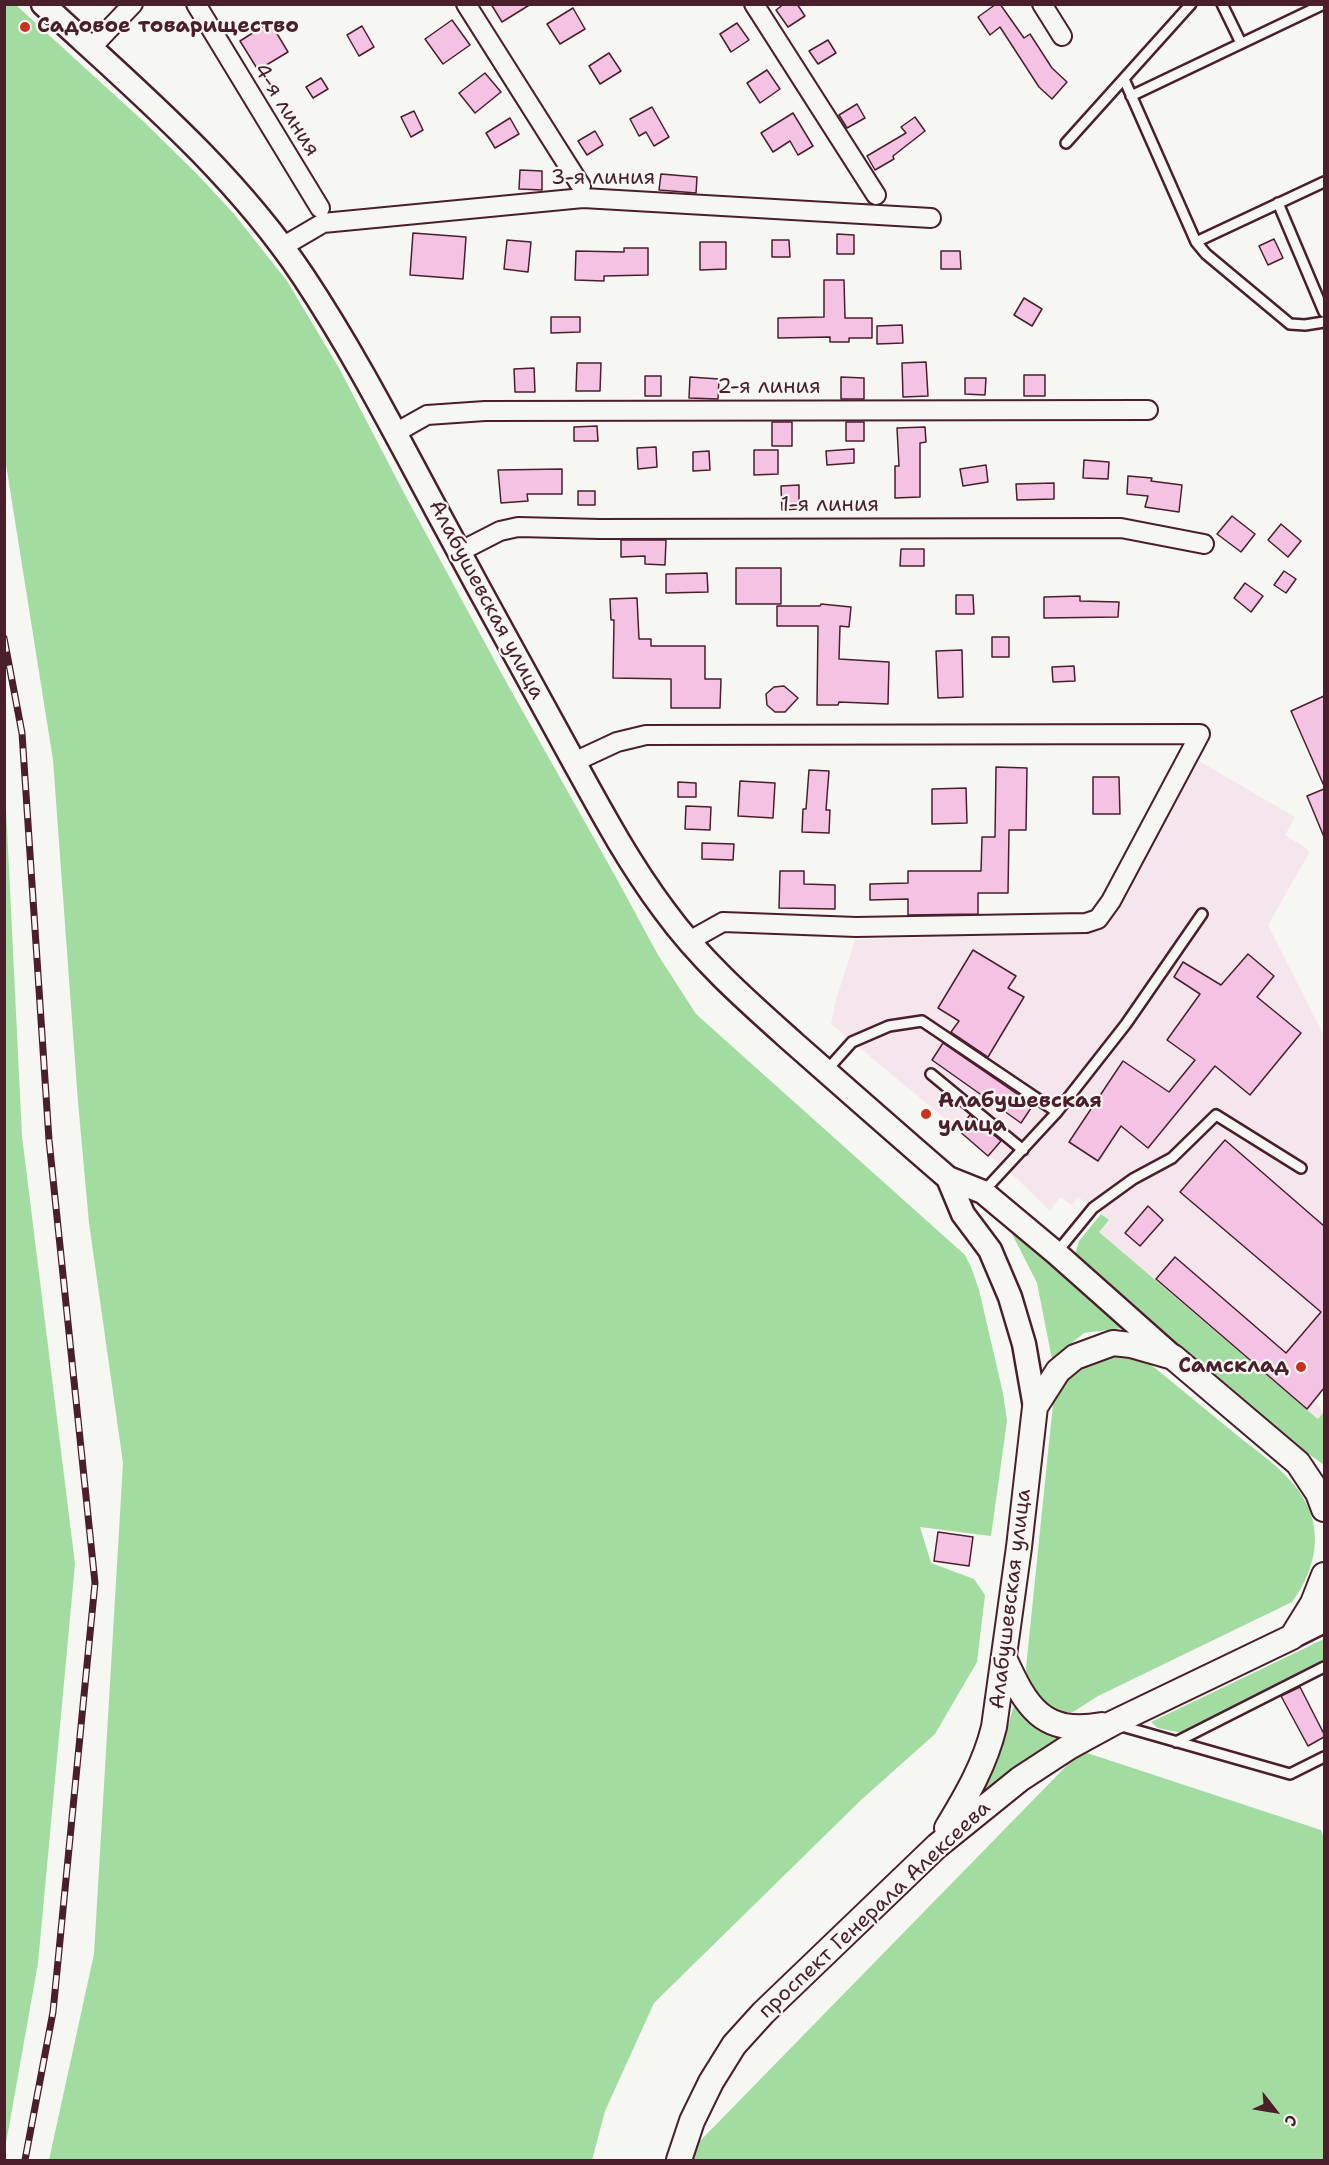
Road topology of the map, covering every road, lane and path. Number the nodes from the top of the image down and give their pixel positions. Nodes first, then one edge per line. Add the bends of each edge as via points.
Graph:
1 (43, 4) edge
2 (133, 4) edge
3 (196, 4) edge
4 (466, 4) edge
5 (754, 4) edge
6 (1042, 4) edge
7 (1191, 4) edge
8 (1222, 4) edge
9 (1324, 4) edge
10 (1062, 36) dead end
11 (1241, 43) junction
12 (91, 48) junction
13 (1124, 79) junction
14 (1131, 96) junction
15 (1066, 143) dead end
16 (1324, 182) edge
17 (581, 186) dead end
18 (876, 195) dead end
19 (1278, 203) junction
20 (320, 208) dead end
21 (931, 218) dead end
22 (1196, 242) junction
23 (282, 247) junction
24 (1324, 312) edge
25 (1324, 322) edge
26 (1148, 410) dead end
27 (395, 433) junction
28 (1204, 544) dead end
29 (459, 552) junction
30 (574, 762) junction
31 (1202, 914) dead end
32 (689, 941) junction
33 (825, 1071) junction
34 (932, 1074) dead end
35 (1057, 1112) junction
36 (1023, 1150) junction
37 (1301, 1168) dead end
38 (948, 1178) junction
39 (983, 1192) junction
40 (1056, 1253) junction
41 (1173, 1357) junction
42 (1035, 1407) junction
43 (1298, 1463) junction
44 (1324, 1479) edge
45 (1324, 1509) edge
46 (1324, 1575) edge
47 (1324, 1622) edge
48 (1292, 1637) junction
49 (1003, 1656) junction
50 (1324, 1666) edge
51 (1113, 1723) junction
52 (1176, 1742) junction
53 (1324, 1757) edge
54 (937, 1846) junction
55 (679, 2160) edge

1 - 12 street, Алабушевская улица
2 - 12 street
3 - 20 street, 4-я линия
4 - 17 street, 3-я линия
5 - 18 street
6 - 10 street
7 - 13 lane
8 - 11 lane
9 - 11 lane
11 - 14 lane
12 - 23 street, Алабушевская улица via 229,181
13 - 14 lane
13 - 15 lane
14 - 22 lane
16 - 19 lane
19 - 22 lane
19 - 24 lane
21 - 23 street, 3-я линия via 583,198 323,223
22 - 25 lane via 1290,324
23 - 27 street, Алабушевская улица via 337,329
26 - 27 street, 2-я линия via 485,411 427,415
27 - 29 street, Алабушевская улица
28 - 29 street, 1-я линия via 1121,528 518,527 500,531
29 - 30 street, Алабушевская улица
30 - 32 street, Алабушевская улица via 628,859
30 - 32 street via 603,747 646,735 1200,734 1098,919 1086,923 856,927 723,922
31 - 35 lane via 1126,1024
32 - 33 street, Алабушевская улица via 742,997
33 - 35 lane via 852,1042 889,1026 922,1021
33 - 38 street, Алабушевская улица
34 - 36 lane
35 - 36 lane
36 - 39 lane
37 - 40 lane via 1216,1115 1172,1158 1133,1179 1093,1208
38 - 39 street, Алабушевская улица
38 - 42 street, Алабушевская улица via 963,1214 990,1250 1010,1297 1024,1344
39 - 40 street, Алабушевская улица
40 - 41 street, Алабушевская улица
41 - 42 main road via 1131,1345 1095,1349 1075,1357 1058,1371
41 - 43 main road
42 - 49 main road, Алабушевская улица
43 - 44 street
43 - 45 main road
46 - 48 main road via 1313,1603
47 - 48 street, проспект Генерала Алексеева
48 - 51 main road, проспект Генерала Алексеева
49 - 51 main road via 1020,1692 1046,1719 1066,1727
49 - 54 main road, Алабушевская улица via 989,1748
50 - 52 lane
51 - 52 lane
51 - 54 main road, проспект Генерала Алексеева via 1020,1779
52 - 53 lane via 1290,1774
54 - 55 main road, проспект Генерала Алексеева via 734,2045 692,2121

